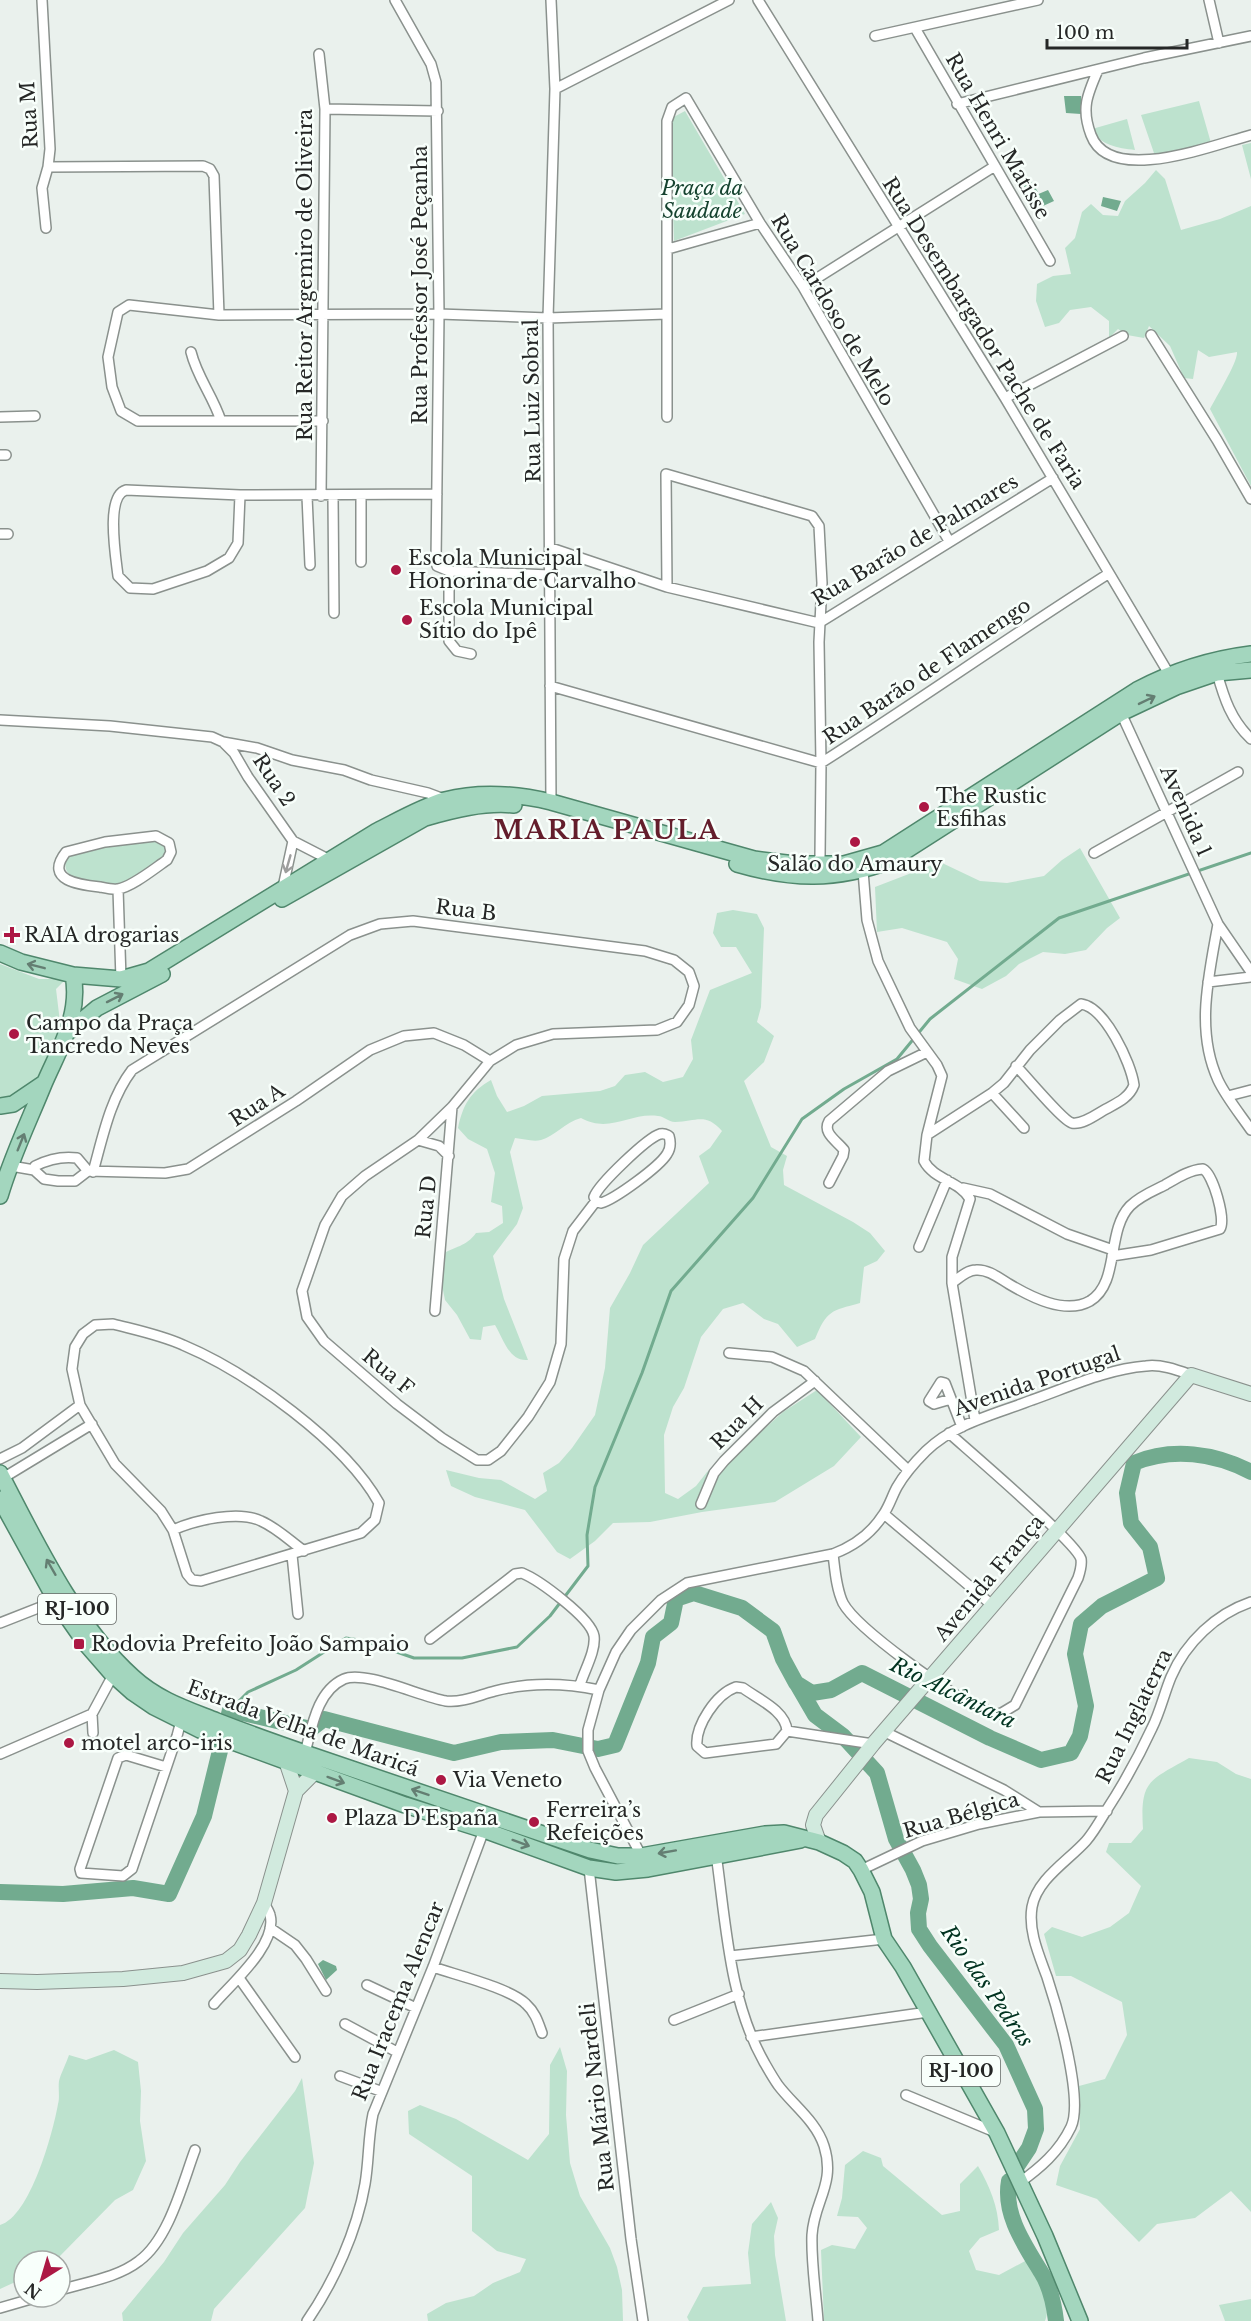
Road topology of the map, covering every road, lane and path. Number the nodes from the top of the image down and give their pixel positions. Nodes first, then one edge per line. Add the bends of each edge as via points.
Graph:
1 (42, 0) edge
2 (395, 0) edge
3 (551, 0) edge
4 (729, 0) edge
5 (758, 0) edge
6 (1038, 0) edge
7 (1209, 0) edge
8 (915, 28) junction
9 (875, 36) dead end
10 (1251, 36) edge
11 (1219, 42) junction
12 (319, 54) dead end
13 (1098, 70) junction
14 (555, 88) junction
15 (957, 104) junction
16 (325, 109) junction
17 (438, 111) junction
18 (1251, 135) edge
19 (995, 166) junction
20 (48, 167) junction
21 (760, 223) junction
22 (898, 227) junction
23 (46, 228) dead end
24 (668, 249) junction
25 (1050, 261) dead end
26 (803, 287) junction
27 (322, 314) junction
28 (439, 314) junction
29 (667, 314) junction
30 (219, 315) junction
31 (549, 318) junction
32 (1151, 335) dead end
33 (1123, 336) dead end
34 (191, 352) dead end
35 (1005, 398) junction
36 (35, 416) dead end
37 (0, 417) edge
38 (667, 417) dead end
39 (220, 421) junction
40 (323, 422) junction
41 (1053, 478) junction
42 (437, 494) junction
43 (240, 495) junction
44 (307, 496) junction
45 (321, 496) junction
46 (333, 496) junction
47 (361, 496) junction
48 (1251, 499) edge
49 (949, 541) junction
50 (551, 548) junction
51 (361, 561) dead end
52 (309, 565) dead end
53 (449, 570) junction
54 (1108, 573) junction
55 (550, 574) junction
56 (667, 587) junction
57 (334, 613) dead end
58 (819, 623) junction
59 (471, 654) dead end
60 (1251, 654) edge
61 (1251, 670) edge
62 (1217, 673) junction
63 (1172, 680) junction
64 (550, 686) junction
65 (1121, 713) junction
66 (0, 720) edge
67 (1251, 739) edge
68 (223, 742) junction
69 (821, 763) junction
70 (1238, 772) dead end
71 (445, 800) junction
72 (551, 802) junction
73 (1167, 812) junction
74 (293, 841) junction
75 (1094, 853) dead end
76 (328, 859) junction
77 (812, 871) junction
78 (864, 871) junction
79 (283, 887) junction
80 (118, 890) junction
81 (1218, 924) junction
82 (0, 953) edge
83 (1251, 972) edge
84 (73, 975) junction
85 (1251, 977) edge
86 (121, 979) junction
87 (1208, 982) junction
88 (68, 1032) junction
89 (927, 1052) junction
90 (490, 1061) junction
91 (1016, 1066) junction
92 (44, 1083) junction
93 (1251, 1090) edge
94 (992, 1093) junction
95 (1228, 1096) junction
96 (0, 1106) edge
97 (452, 1107) junction
98 (1024, 1128) dead end
99 (1251, 1130) edge
100 (927, 1135) junction
101 (418, 1140) junction
102 (449, 1156) junction
103 (11, 1166) junction
104 (34, 1170) junction
105 (90, 1171) junction
106 (947, 1180) junction
107 (830, 1183) dead end
108 (963, 1188) junction
109 (0, 1196) edge
110 (596, 1201) junction
111 (919, 1247) dead end
112 (1112, 1253) junction
113 (952, 1283) junction
114 (435, 1311) dead end
115 (729, 1353) dead end
116 (1191, 1375) junction
117 (814, 1381) junction
118 (1251, 1394) edge
119 (951, 1399) dead end
120 (80, 1405) junction
121 (975, 1420) junction
122 (92, 1424) junction
123 (962, 1427) junction
124 (949, 1433) junction
125 (0, 1459) edge
126 (908, 1470) junction
127 (1, 1475) edge
128 (0, 1499) edge
129 (701, 1504) dead end
130 (884, 1514) junction
131 (4, 1516) edge
132 (173, 1530) junction
133 (1056, 1530) junction
134 (304, 1551) junction
135 (833, 1554) junction
136 (292, 1555) junction
137 (56, 1601) junction
138 (1251, 1602) edge
139 (992, 1605) junction
140 (298, 1614) dead end
141 (0, 1623) edge
142 (429, 1639) dead end
143 (113, 1675) junction
144 (931, 1678) junction
145 (580, 1685) junction
146 (599, 1690) junction
147 (92, 1714) junction
148 (187, 1719) junction
149 (787, 1731) junction
150 (885, 1732) junction
151 (93, 1733) dead end
152 (873, 1744) junction
153 (264, 1746) junction
154 (305, 1753) junction
155 (0, 1754) edge
156 (286, 1761) junction
157 (166, 1767) junction
158 (315, 1772) junction
159 (296, 1791) junction
160 (1107, 1811) junction
161 (1039, 1812) junction
162 (484, 1830) junction
163 (813, 1841) junction
164 (716, 1854) junction
165 (644, 1862) junction
166 (589, 1868) junction
167 (861, 1870) junction
168 (264, 1903) junction
169 (270, 1928) junction
170 (884, 1939) junction
171 (730, 1956) junction
172 (433, 1967) junction
173 (239, 1978) junction
174 (0, 1982) edge
175 (367, 1985) dead end
176 (326, 1991) dead end
177 (739, 1994) junction
178 (214, 2004) dead end
179 (416, 2008) junction
180 (928, 2012) junction
181 (674, 2020) dead end
182 (345, 2024) dead end
183 (542, 2033) dead end
184 (751, 2037) junction
185 (397, 2052) junction
186 (295, 2057) dead end
187 (339, 2076) dead end
188 (380, 2091) junction
189 (906, 2095) dead end
190 (997, 2133) junction
191 (195, 2150) dead end
192 (1019, 2183) junction
193 (72, 2286) edge
194 (307, 2321) edge
195 (643, 2321) edge
196 (818, 2321) edge
197 (1080, 2321) edge

1 - 20 street, Rua M
2 - 17 street, Rua Professor José Peçanha via 431,64
3 - 14 street, Rua Luiz Sobral
4 - 14 street
5 - 22 street, Rua Desembargador Pache de Faria
6 - 8 street
7 - 11 street
8 - 9 street
8 - 15 street, Rua Henri Matisse
10 - 11 street
11 - 13 street
12 - 16 street, Rua Reitor Argemiro de Oliveira
13 - 15 street
13 - 18 street via 1086,98 1086,121 1094,142 1109,157 1156,160
14 - 31 street, Rua Luiz Sobral
15 - 19 street, Rua Henri Matisse
16 - 17 street
16 - 27 street, Rua Reitor Argemiro de Oliveira
17 - 28 street, Rua Professor José Peçanha
19 - 22 street
19 - 25 street, Rua Henri Matisse
20 - 23 street, Rua M via 42,188
20 - 30 street via 210,169 214,176
21 - 24 street
21 - 24 street, Rua Cardoso de Melo via 686,99 672,107 666,121
21 - 26 street, Rua Cardoso de Melo
22 - 26 street
22 - 35 street, Rua Desembargador Pache de Faria
24 - 29 street
26 - 49 street, Rua Cardoso de Melo
27 - 28 street
27 - 30 street
27 - 40 street, Rua Reitor Argemiro de Oliveira
28 - 31 street
28 - 42 street, Rua Professor José Peçanha
29 - 31 street
29 - 38 street
30 - 39 street via 129,305 118,312 108,357 112,387 122,411 138,421
31 - 50 street, Rua Luiz Sobral
32 - 48 street
33 - 35 street
34 - 39 street
35 - 41 street, Rua Desembargador Pache de Faria
36 - 37 street
39 - 40 street
40 - 45 street, Rua Reitor Argemiro de Oliveira
41 - 49 street, Rua Barão de Palmares
41 - 54 street, Rua Desembargador Pache de Faria
42 - 47 street
42 - 53 street, Rua Professor José Peçanha via 436,561 437,566
43 - 43 street via 238,543 229,558 207,571 153,589 130,588 118,576 113,518 120,491
43 - 44 street
44 - 45 street
44 - 52 street
45 - 46 street
46 - 47 street
46 - 57 street
47 - 51 street
49 - 58 street, Rua Barão de Palmares
50 - 55 street, Rua Luiz Sobral
50 - 56 street, Rua Barão de Palmares
53 - 55 street
53 - 59 street via 449,641 458,651
54 - 63 street, Rua Desembargador Pache de Faria
54 - 69 street, Rua Barão de Flamengo
55 - 64 street, Rua Luiz Sobral
56 - 58 street, Rua Barão de Palmares
56 - 58 street via 666,474 812,516 819,526
58 - 69 street
60 - 63 main road via 1235,656
61 - 62 main road
62 - 63 main road
62 - 67 street via 1230,712
65 -> 63 main road
63 - 77 main road via 1137,690 883,853
64 - 69 street, Rua Barão de Flamengo
64 - 72 street, Rua Luiz Sobral
65 - 73 street, Avenida 1
65 - 78 main road via 890,861
66 - 68 street via 117,726 212,737
68 - 71 street via 344,770
68 - 74 street, Rua 2
69 - 77 street via 820,856
70 - 73 street
71 - 72 main road via 484,794
71 - 76 main road via 386,826
72 - 77 main road via 754,859
73 - 75 street
73 - 81 street, Avenida 1
74 - 76 street, Rua 2
74 -> 79 street
76 - 79 main road
77 - 78 main road via 845,875
88 -> 77 main road via 97,1008 174,968 256,914 425,818 451,810 510,804 535,808 761,871
78 - 89 street via 867,920 878,962 910,1028
79 - 86 main road via 149,971
80 - 80 street via 167,860 171,852 165,839 156,836 105,842 66,852 62,857 60,870 73,884
80 - 86 street
81 - 83 street, Avenida 1
81 - 87 street
84 -> 82 main road
84 - 86 main road
84 - 88 main road via 75,1008
85 - 87 street
87 - 95 street via 1208,1047 1218,1081
88 - 92 main road
89 - 100 street via 942,1076
89 - 107 street via 888,1071 826,1126 844,1150
90 - 97 street, Rua F
90 - 105 street, Rua A via 434,1033 404,1036 370,1050 188,1169 165,1173
90 - 105 street, Rua B via 516,1045 553,1034 657,1030 677,1022 689,1005 694,986 689,972 674,960 645,951 413,921 380,924 350,935 309,959 132,1070 110,1111
91 - 91 street via 1060,1020 1084,1004 1115,1036 1134,1085 1126,1096 1092,1117 1070,1122
91 - 94 street
92 - 96 main road via 13,1104
103 -> 92 main road
93 - 95 street
94 - 98 street
94 - 100 street
95 - 99 street
97 - 101 street, Rua F
97 - 102 street, Rua D
100 - 106 street via 924,1161
101 - 102 street via 439,1146
101 - 110 street, Rua F via 342,1196 325,1225 302,1291 307,1317 324,1341 406,1411 477,1460 488,1460 501,1451 550,1382 561,1344 564,1259 573,1232
102 - 114 street, Rua D
103 - 104 street
103 - 109 main road
104 - 105 street, Rua A via 44,1179 58,1181 75,1180
104 - 105 street via 45,1161 67,1157 77,1158
106 - 108 street
106 - 111 street
108 - 112 street via 990,1194
108 - 113 street via 970,1199 952,1257
110 - 110 street, Rua F via 611,1199 661,1162 668,1153 669,1136 658,1134 642,1147 603,1183 594,1197
112 - 112 street via 1151,1250 1220,1229 1223,1222 1207,1171 1197,1169 1135,1202 1122,1218
112 - 113 street via 1102,1289 1092,1300 1078,1306 1060,1306 1034,1297 983,1270 973,1270
113 - 121 street
115 - 117 street via 772,1357 798,1368
116 - 118 street, Avenida Portugal
116 - 121 street, Avenida Portugal via 1149,1365 1130,1368
116 - 133 street, Avenida França
117 - 126 street
117 - 129 street, Rua H via 773,1412 724,1461 714,1473
119 - 123 street
120 - 122 street
120 - 125 street via 22,1448
120 - 134 street via 72,1369 75,1347 95,1325 124,1327 181,1344 218,1361 323,1435 369,1483 380,1503 375,1520 361,1533
121 - 123 street, Avenida Portugal
122 - 127 street
122 - 132 street via 115,1464 161,1511
123 - 124 street, Avenida Portugal
124 - 126 street, Avenida Portugal
124 - 133 street
126 - 130 street, Avenida Portugal
148 -> 127 main road, Estrada Velha de Maricá / RJ-100 via 118,1663 102,1643 60,1581
128 - 131 main road, Estrada Velha de Maricá / RJ-100
130 - 135 street, Avenida Portugal via 870,1532 849,1548
130 - 139 street
131 - 137 main road, Estrada Velha de Maricá / RJ-100
132 - 134 street via 192,1521 223,1516 258,1519
132 - 136 street via 192,1580 201,1581
133 - 139 street, Avenida França
133 - 144 street via 1076,1551 1081,1569 1015,1705 1000,1714 981,1709
134 - 136 street
135 - 144 street via 844,1605 858,1621
135 - 146 street, Avenida Portugal via 687,1583 661,1600 631,1630
136 - 140 street
137 - 141 street
137 - 143 main road, Estrada Velha de Maricá / RJ-100
138 - 160 street, Rua Inglaterra via 1235,1607 1210,1625 1181,1657 1154,1726
139 - 144 street, Avenida França
142 - 145 street via 515,1574 522,1573 569,1606 594,1635
143 - 147 street
143 - 148 main road, Estrada Velha de Maricá / RJ-100 via 147,1702
144 - 150 street, Avenida França
145 - 146 street
145 - 154 street via 528,1685 449,1701 362,1677 347,1678 333,1685 316,1713
146 - 165 street, Avenida Portugal via 588,1730 588,1751
147 - 151 street
147 - 155 street
148 - 153 main road, Estrada Velha de Maricá / RJ-100
148 - 157 street
149 - 149 street via 776,1744 705,1753 697,1746 702,1721 736,1687 780,1714 787,1722
149 - 152 street
150 - 152 street, Avenida França
150 - 161 street, Rua Bélgica via 1004,1790
152 - 163 street, Avenida França via 816,1815
153 - 154 main road, Estrada Velha de Maricá / RJ-100
153 - 156 main road, Estrada Velha de Maricá / RJ-100
165 -> 154 main road, Estrada Velha de Maricá / RJ-100 via 590,1850
156 - 158 main road, Estrada Velha de Maricá / RJ-100
156 - 159 street
157 - 157 street via 128,1874 81,1873 118,1758 126,1755
158 - 159 street
158 -> 162 main road, Estrada Velha de Maricá / RJ-100
159 - 168 street
160 - 161 street, Rua Bélgica
160 - 192 street, Rua Inglaterra via 1088,1839 1036,1892 1032,1908 1032,1931 1059,2011 1074,2100 1072,2125 1060,2145 1043,2165
161 - 167 street, Rua Bélgica via 922,1841
162 -> 166 main road, Estrada Velha de Maricá / RJ-100
162 - 172 street, Rua Iracema Alencar
163 - 164 main road, Estrada Velha de Maricá / RJ-100
163 -> 165 main road, Estrada Velha de Maricá / RJ-100 via 783,1833 765,1834
163 - 167 main road, Estrada Velha de Maricá / RJ-100 via 843,1852
164 - 165 main road, Estrada Velha de Maricá / RJ-100
164 - 171 street
165 - 166 main road, Estrada Velha de Maricá / RJ-100 via 616,1872
166 - 195 street, Rua Mário Nardeli
167 - 170 main road, Estrada Velha de Maricá / RJ-100 via 872,1892
168 - 169 street via 271,1916
168 - 174 street via 240,1950 207,1968 123,1979
169 - 173 street via 253,1963
169 - 176 street via 295,1945
170 - 171 street
170 - 180 main road, Estrada Velha de Maricá / RJ-100
171 - 177 street
172 - 179 street, Rua Iracema Alencar
172 - 183 street via 525,2002
173 - 178 street
173 - 186 street
175 - 179 street
177 - 181 street
177 - 184 street
179 - 185 street, Rua Iracema Alencar
180 - 184 street
180 - 190 main road, Estrada Velha de Maricá / RJ-100
182 - 185 street
184 - 196 street via 778,2085 824,2145 827,2186 812,2234
185 - 188 street, Rua Iracema Alencar
187 - 188 street
188 - 194 street, Rua Iracema Alencar via 356,2222
189 - 190 street
190 - 192 main road, Estrada Velha de Maricá / RJ-100
191 - 193 street via 168,2222 154,2247 138,2262 111,2275
192 - 197 main road, Estrada Velha de Maricá / RJ-100

